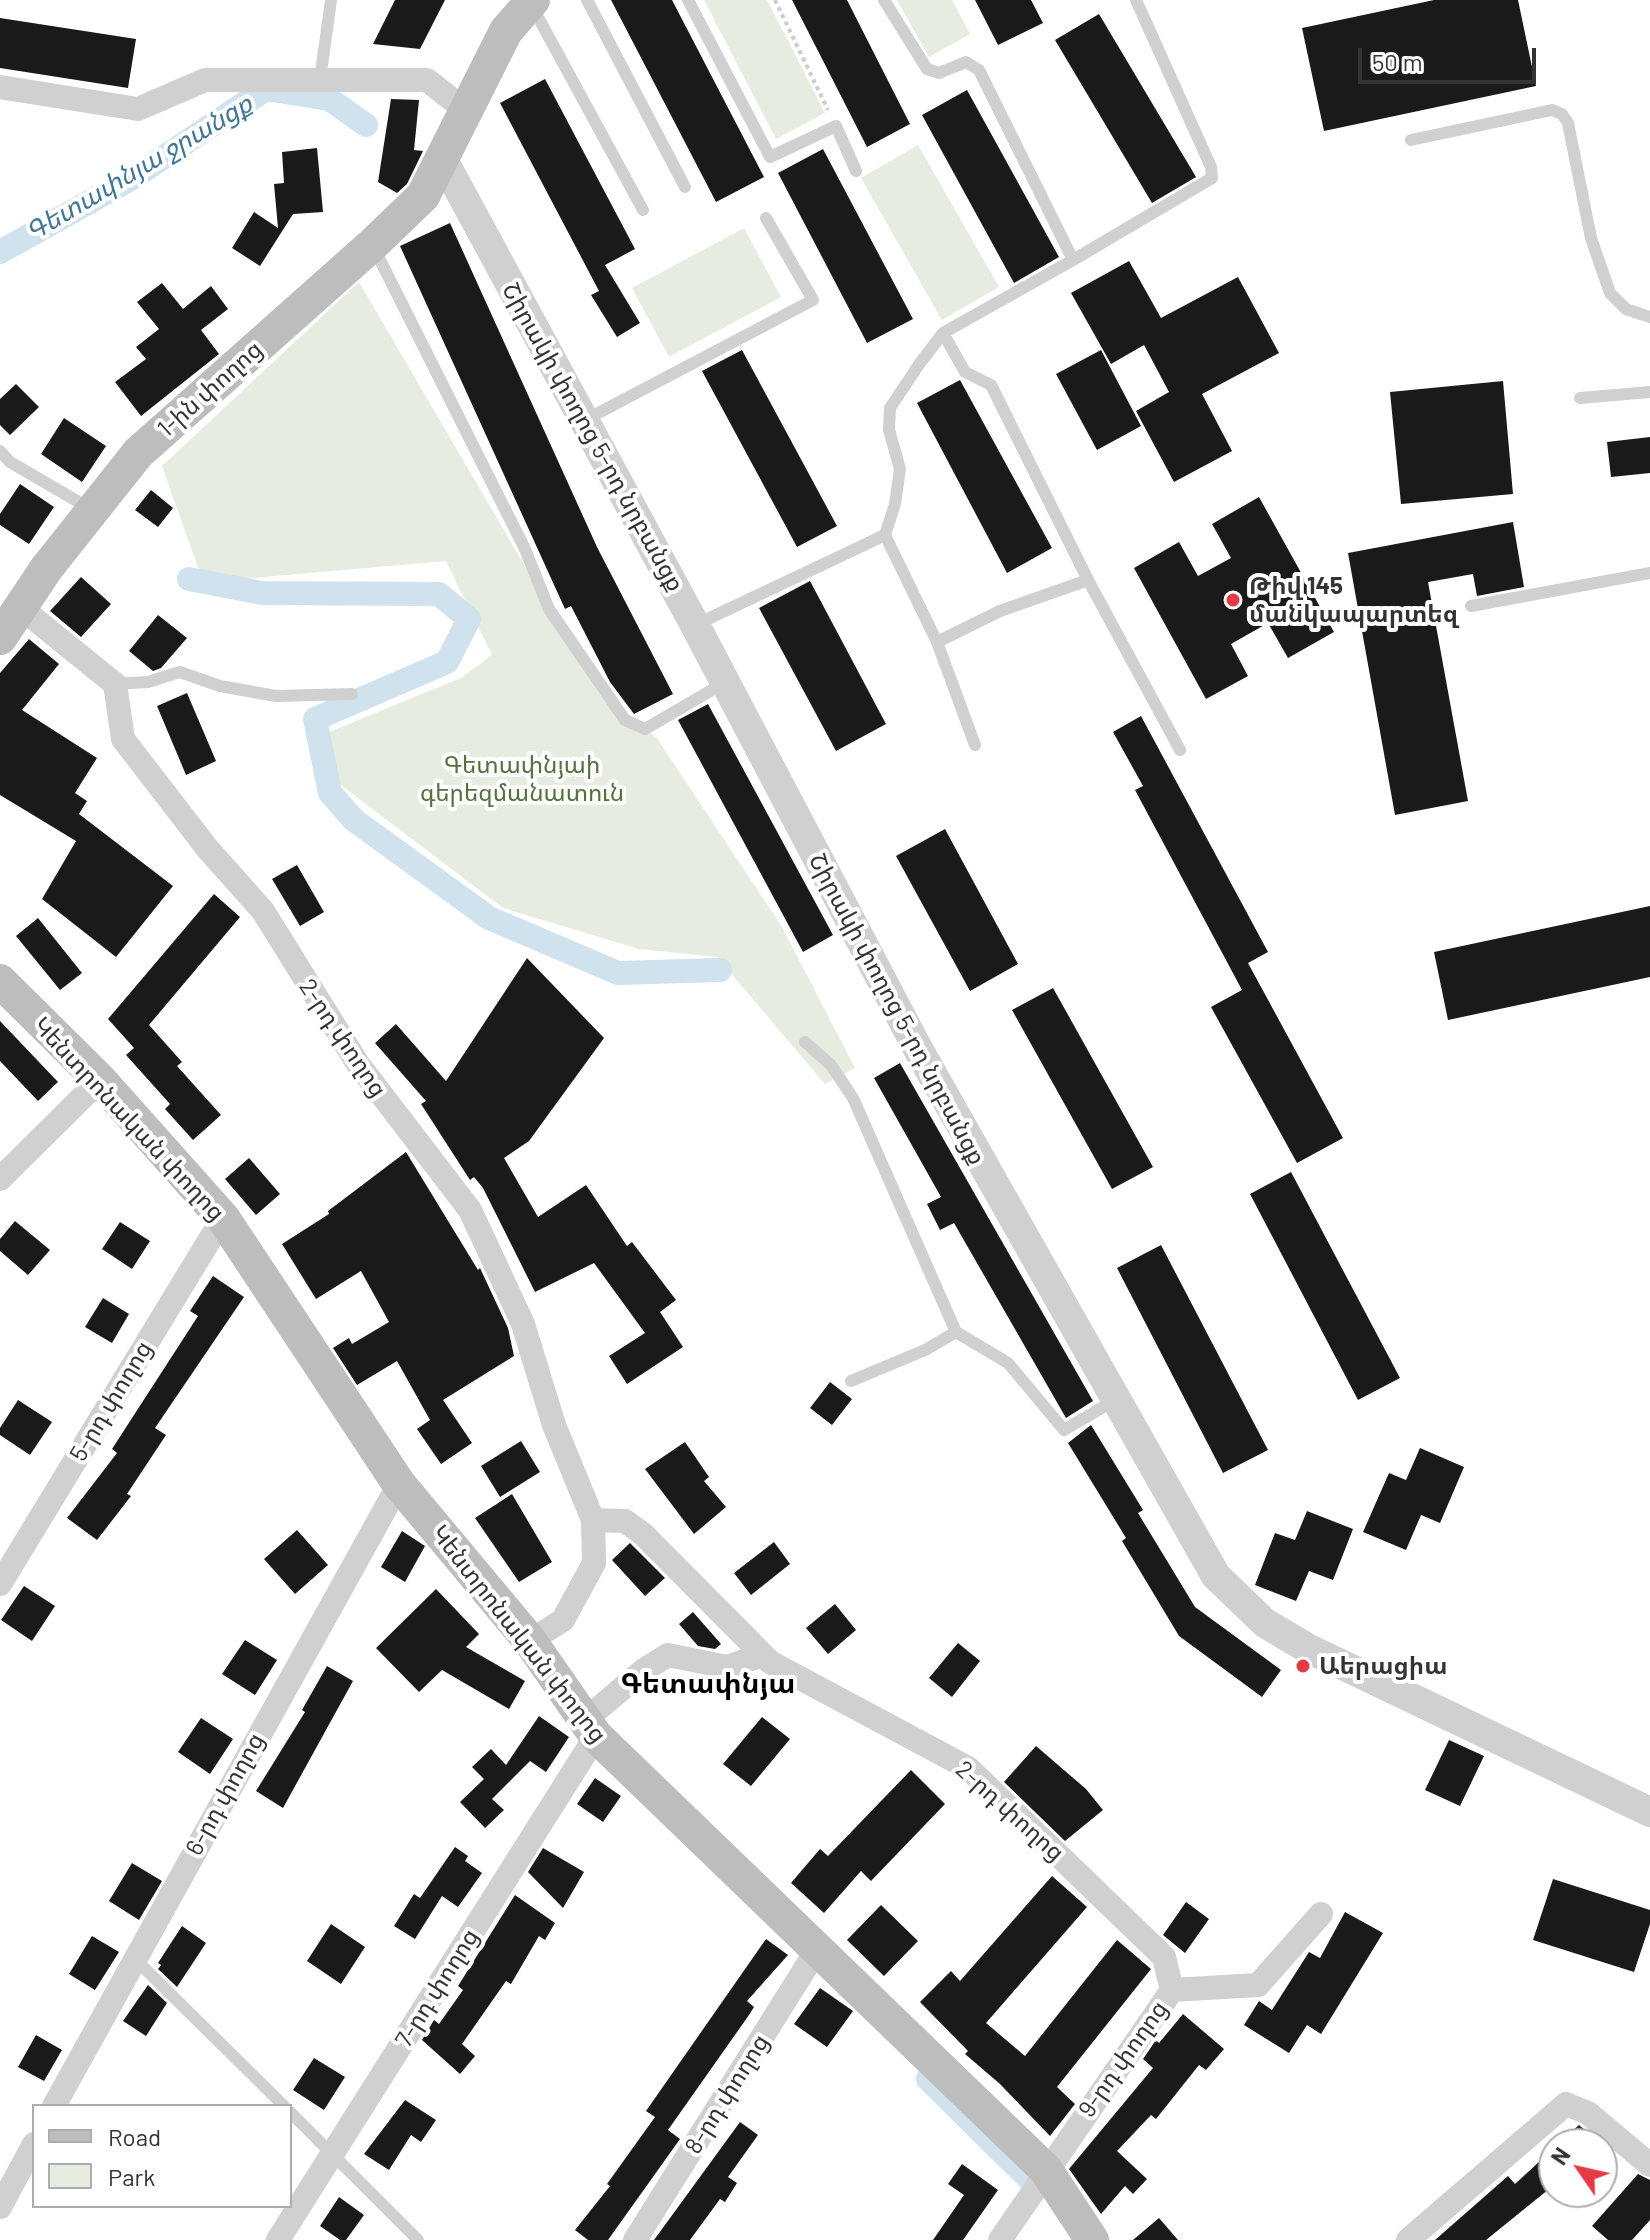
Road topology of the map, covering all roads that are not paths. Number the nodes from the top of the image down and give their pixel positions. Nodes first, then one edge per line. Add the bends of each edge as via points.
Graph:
1 (331, 0) edge
2 (587, 0) edge
3 (688, 0) edge
4 (884, 0) edge
5 (1136, 0) edge
6 (532, 2) edge
7 (320, 80) junction
8 (0, 87) edge
9 (464, 109) junction
10 (1411, 140) dead end
11 (443, 160) junction
12 (856, 171) dead end
13 (685, 187) dead end
14 (643, 210) dead end
15 (766, 218) dead end
16 (372, 245) junction
17 (1073, 260) junction
18 (1650, 317) edge
19 (943, 333) junction
20 (1650, 392) edge
21 (1580, 398) dead end
22 (585, 420) junction
23 (0, 451) edge
24 (92, 510) junction
25 (885, 535) junction
26 (1650, 573) edge
27 (1088, 580) junction
28 (1471, 606) dead end
29 (21, 608) junction
30 (695, 625) junction
31 (0, 638) edge
32 (937, 642) junction
33 (725, 683) junction
34 (115, 684) junction
35 (352, 694) dead end
36 (975, 745) dead end
37 (1180, 750) dead end
38 (0, 981) edge
39 (805, 1042) dead end
40 (100, 1080) junction
41 (0, 1179) edge
42 (223, 1218) junction
43 (956, 1332) junction
44 (851, 1381) dead end
45 (1115, 1400) junction
46 (399, 1484) junction
47 (593, 1520) junction
48 (0, 1584) edge
49 (530, 1641) junction
50 (763, 1655) junction
51 (590, 1728) junction
52 (1650, 1812) edge
53 (1321, 1914) dead end
54 (818, 1948) junction
55 (134, 1958) junction
56 (1172, 1990) junction
57 (55, 2104) edge
58 (282, 2104) edge
59 (292, 2114) edge
60 (32, 2148) edge
61 (333, 2155) junction
62 (1650, 2165) edge
63 (1046, 2170) junction
64 (0, 2207) edge
65 (278, 2240) edge
66 (418, 2240) edge
67 (635, 2240) edge
68 (1000, 2240) edge
69 (1092, 2240) edge
70 (1408, 2240) edge

1 - 7 lane
2 - 13 lane
3 - 12 lane via 770,157 836,126
4 - 17 lane via 927,69 939,73 966,62 979,70
5 - 17 lane via 1212,178
6 - 9 main road via 506,31
6 - 14 lane
7 - 8 street via 205,80 138,109
7 - 9 street via 427,80
9 - 11 main road
10 - 18 lane via 1552,110 1562,114 1591,238 1610,293 1626,309
11 - 16 main road, 1-ին փողոց via 423,196
11 - 22 street, Շիրակի փողոց 5-րդ նրբանցք
15 - 22 lane via 813,300
16 - 24 main road, 1-ին փողոց via 138,453
16 - 33 lane via 525,549 549,609 625,720 645,729
17 - 19 lane
19 - 25 lane via 890,408 889,430 900,469
19 - 27 lane via 965,372 991,385
20 - 21 lane
22 - 30 street, Շիրակի փողոց 5-րդ նրբանցք
23 - 24 lane
24 - 29 main road, 1-ին փողոց
25 - 30 lane
25 - 32 lane
26 - 28 lane
27 - 32 lane via 1000,611
27 - 37 lane
29 - 31 main road, 1-ին փողոց
29 - 34 street
30 - 33 street, Շիրակի փողոց 5-րդ նրբանցք
32 - 36 lane
33 - 45 street, Շիրակի փողոց 5-րդ նրբանցք via 925,1062
34 - 35 lane via 148,682 180,672 276,696
34 - 47 street, 2-րդ փողոց via 123,739 263,911 358,1064 470,1210 523,1324 554,1425
38 - 40 main road, Կենտրոնական փողոց
39 - 43 lane via 831,1065 853,1098
40 - 41 street
40 - 42 main road, Կենտրոնական փողոց
42 - 46 main road, Կենտրոնական փողոց
42 - 48 street, 5-րդ փողոց
43 - 44 lane
43 - 45 lane via 1008,1363 1064,1430
45 - 52 street, Շիրակի փողոց 5-րդ նրբանցք via 1216,1576 1265,1623 1339,1664
46 - 49 main road, Կենտրոնական փողոց
46 - 55 street, 6-րդ փողոց
47 - 49 street, 2-րդ փողոց via 594,1563 563,1620
47 - 50 street, 2-րդ փողոց via 625,1521 643,1534
49 - 51 main road, Կենտրոնական փողոց
50 - 51 street via 727,1667 668,1655 644,1670
50 - 56 street, 2-րդ փողոց via 968,1768 1164,1957
51 - 54 main road, Կենտրոնական փողոց
51 - 61 street, 7-րդ փողոց
53 - 56 street, 9-րդ փողոց via 1258,1985
54 - 63 main road, Կենտրոնական փողոց
54 - 67 street, 8-րդ փողոց
55 - 57 street, 6-րդ փողոց
55 - 58 lane
56 - 63 street, 9-րդ փողոց
59 - 61 lane
60 - 64 street
61 - 65 street, 7-րդ փողոց
61 - 66 lane
62 - 70 street via 1588,2113 1566,2104
63 - 68 street, 9-րդ փողոց
63 - 69 main road, Կենտրոնական փողոց

